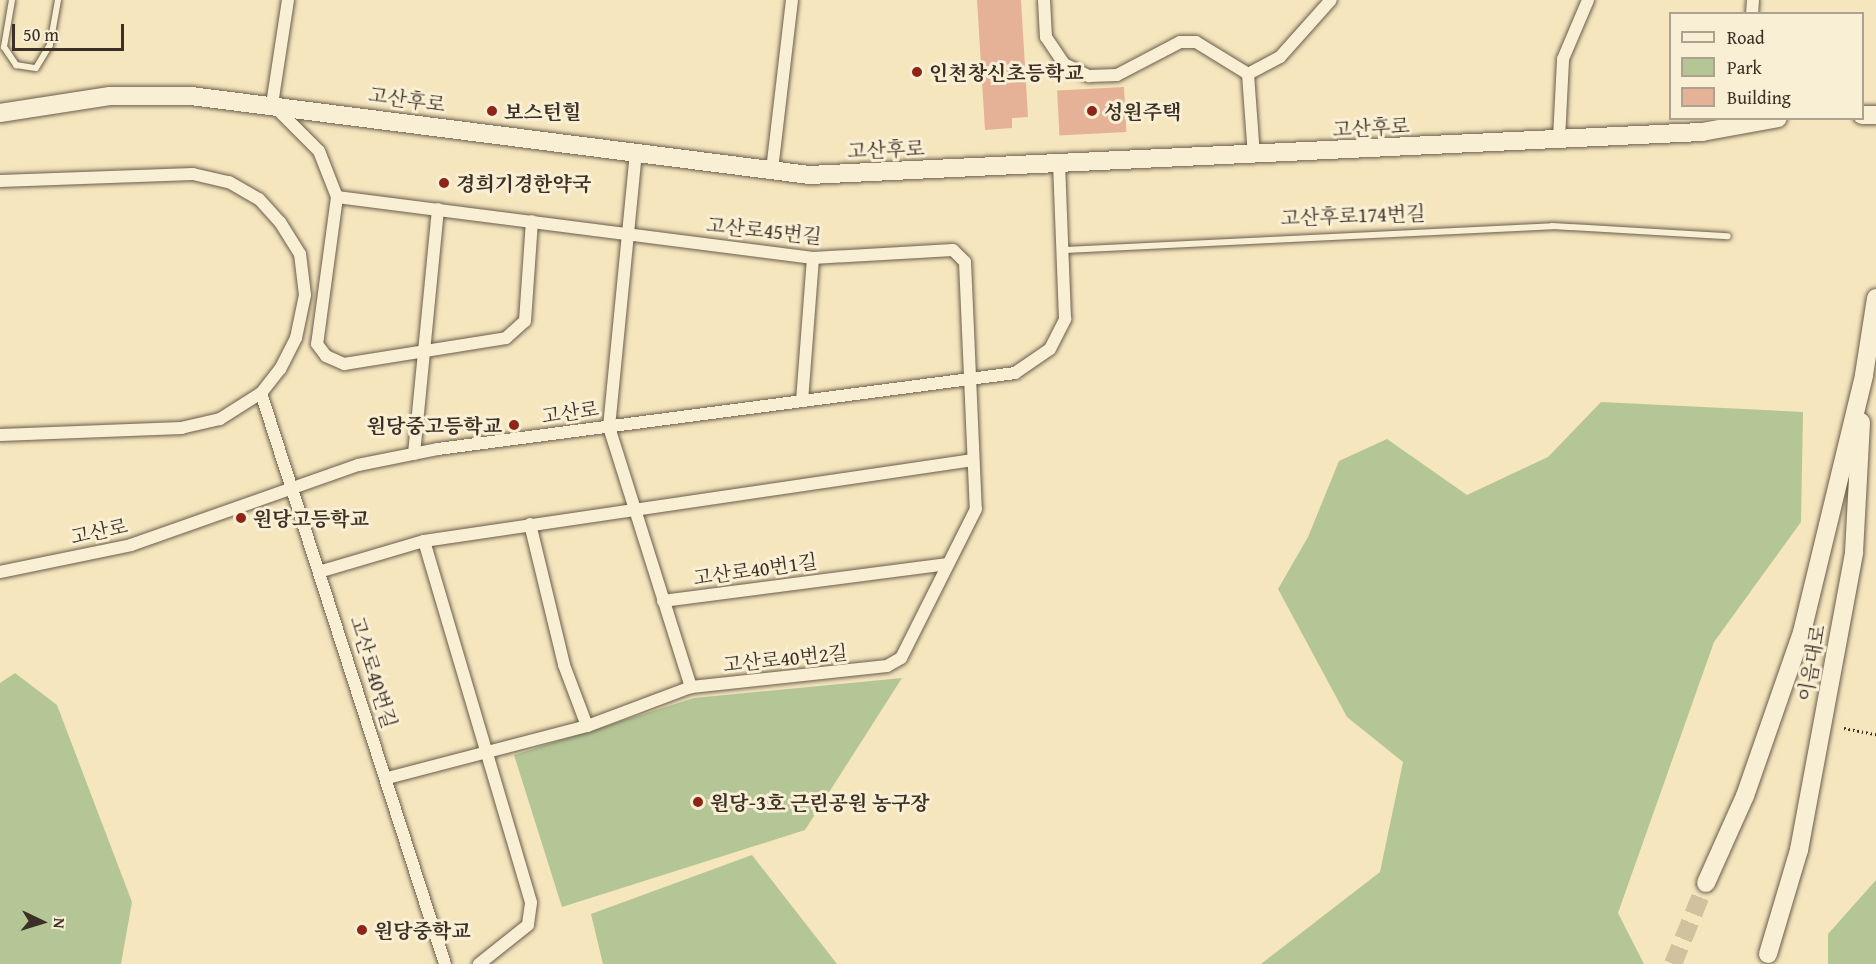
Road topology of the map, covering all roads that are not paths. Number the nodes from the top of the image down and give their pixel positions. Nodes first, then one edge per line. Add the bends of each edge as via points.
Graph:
1 (12, 0) edge
2 (58, 0) edge
3 (288, 0) edge
4 (792, 0) edge
5 (1044, 0) edge
6 (1331, 0) edge
7 (1588, 0) edge
8 (1248, 74) junction
9 (272, 104) junction
10 (0, 113) edge
11 (1743, 121) edge
12 (1559, 139) junction
13 (636, 152) junction
14 (1254, 156) junction
15 (1059, 165) junction
16 (772, 170) junction
17 (0, 181) edge
18 (338, 197) junction
19 (438, 209) junction
20 (532, 221) junction
21 (627, 233) junction
22 (1728, 236) dead end
23 (1065, 250) junction
24 (813, 258) junction
25 (1876, 298) edge
26 (426, 351) junction
27 (1864, 375) junction
28 (969, 379) junction
29 (261, 393) junction
30 (802, 401) junction
31 (609, 427) junction
32 (0, 435) edge
33 (414, 454) junction
34 (974, 460) junction
35 (295, 487) junction
36 (632, 510) junction
37 (530, 524) junction
38 (424, 541) junction
39 (948, 564) junction
40 (322, 571) junction
41 (0, 572) edge
42 (663, 602) junction
43 (691, 687) junction
44 (587, 726) junction
45 (484, 753) junction
46 (387, 778) junction
47 (1706, 883) tunnel mouth
48 (1768, 954) dead end
49 (445, 964) edge
50 (479, 964) edge

1 - 2 lane via 4,47 16,66 36,68 50,45
3 - 9 street
4 - 16 street via 785,20
5 - 8 street via 1046,37 1064,64 1089,76 1117,75 1180,42 1196,42
6 - 8 street via 1280,57
7 - 12 street via 1563,59
8 - 14 street
9 - 10 main road, 고산후로 via 110,96
9 - 13 main road, 고산후로
9 - 18 street via 319,151
11 - 12 main road, 고산후로 via 1702,132
12 - 14 main road, 고산후로
13 - 16 main road, 고산후로
13 - 21 street
14 - 15 main road, 고산후로
15 - 16 main road, 고산후로 via 809,175
15 - 23 street
17 - 29 street via 193,174 229,182 259,199 300,254 306,295 296,338
18 - 19 street, 고산로45번길
18 - 26 street via 317,345 326,357 344,364
19 - 20 street, 고산로45번길
19 - 26 street
20 - 21 street, 고산로45번길
20 - 26 street via 525,321 507,338
21 - 24 street, 고산로45번길
21 - 31 street
22 - 23 lane, 고산후로174번길 via 1552,226
23 - 28 street, 고산로 via 1065,319 1050,349 1016,373
24 - 28 street, 고산로45번길 via 953,250 965,262
24 - 30 street
25 - 27 main road, 이음대로
26 - 33 street
27 - 47 main road, 이음대로 via 1780,704
27 - 48 main road, 이음대로 via 1854,552 1799,850
28 - 30 street, 고산로
28 - 34 street, 고산로40번2길
29 - 32 street via 219,419 182,428
29 - 35 street, 고산로40번길
30 - 31 street, 고산로
31 - 33 street, 고산로
31 - 36 street
33 - 35 street, 고산로 via 358,465
34 - 36 street
34 - 39 street, 고산로40번2길 via 976,509
35 - 40 street, 고산로40번길
35 - 41 street, 고산로 via 131,545
36 - 37 street
36 - 42 street
37 - 38 street
37 - 44 street via 564,664
38 - 40 street
38 - 45 street
39 - 42 street, 고산로40번1길
39 - 43 street, 고산로40번2길 via 901,658 887,666
40 - 46 street, 고산로40번길
42 - 43 street
43 - 44 street, 고산로40번2길
44 - 45 street, 고산로40번2길
45 - 46 street, 고산로40번2길
45 - 50 street via 531,903 528,925
46 - 49 street, 고산로40번길

